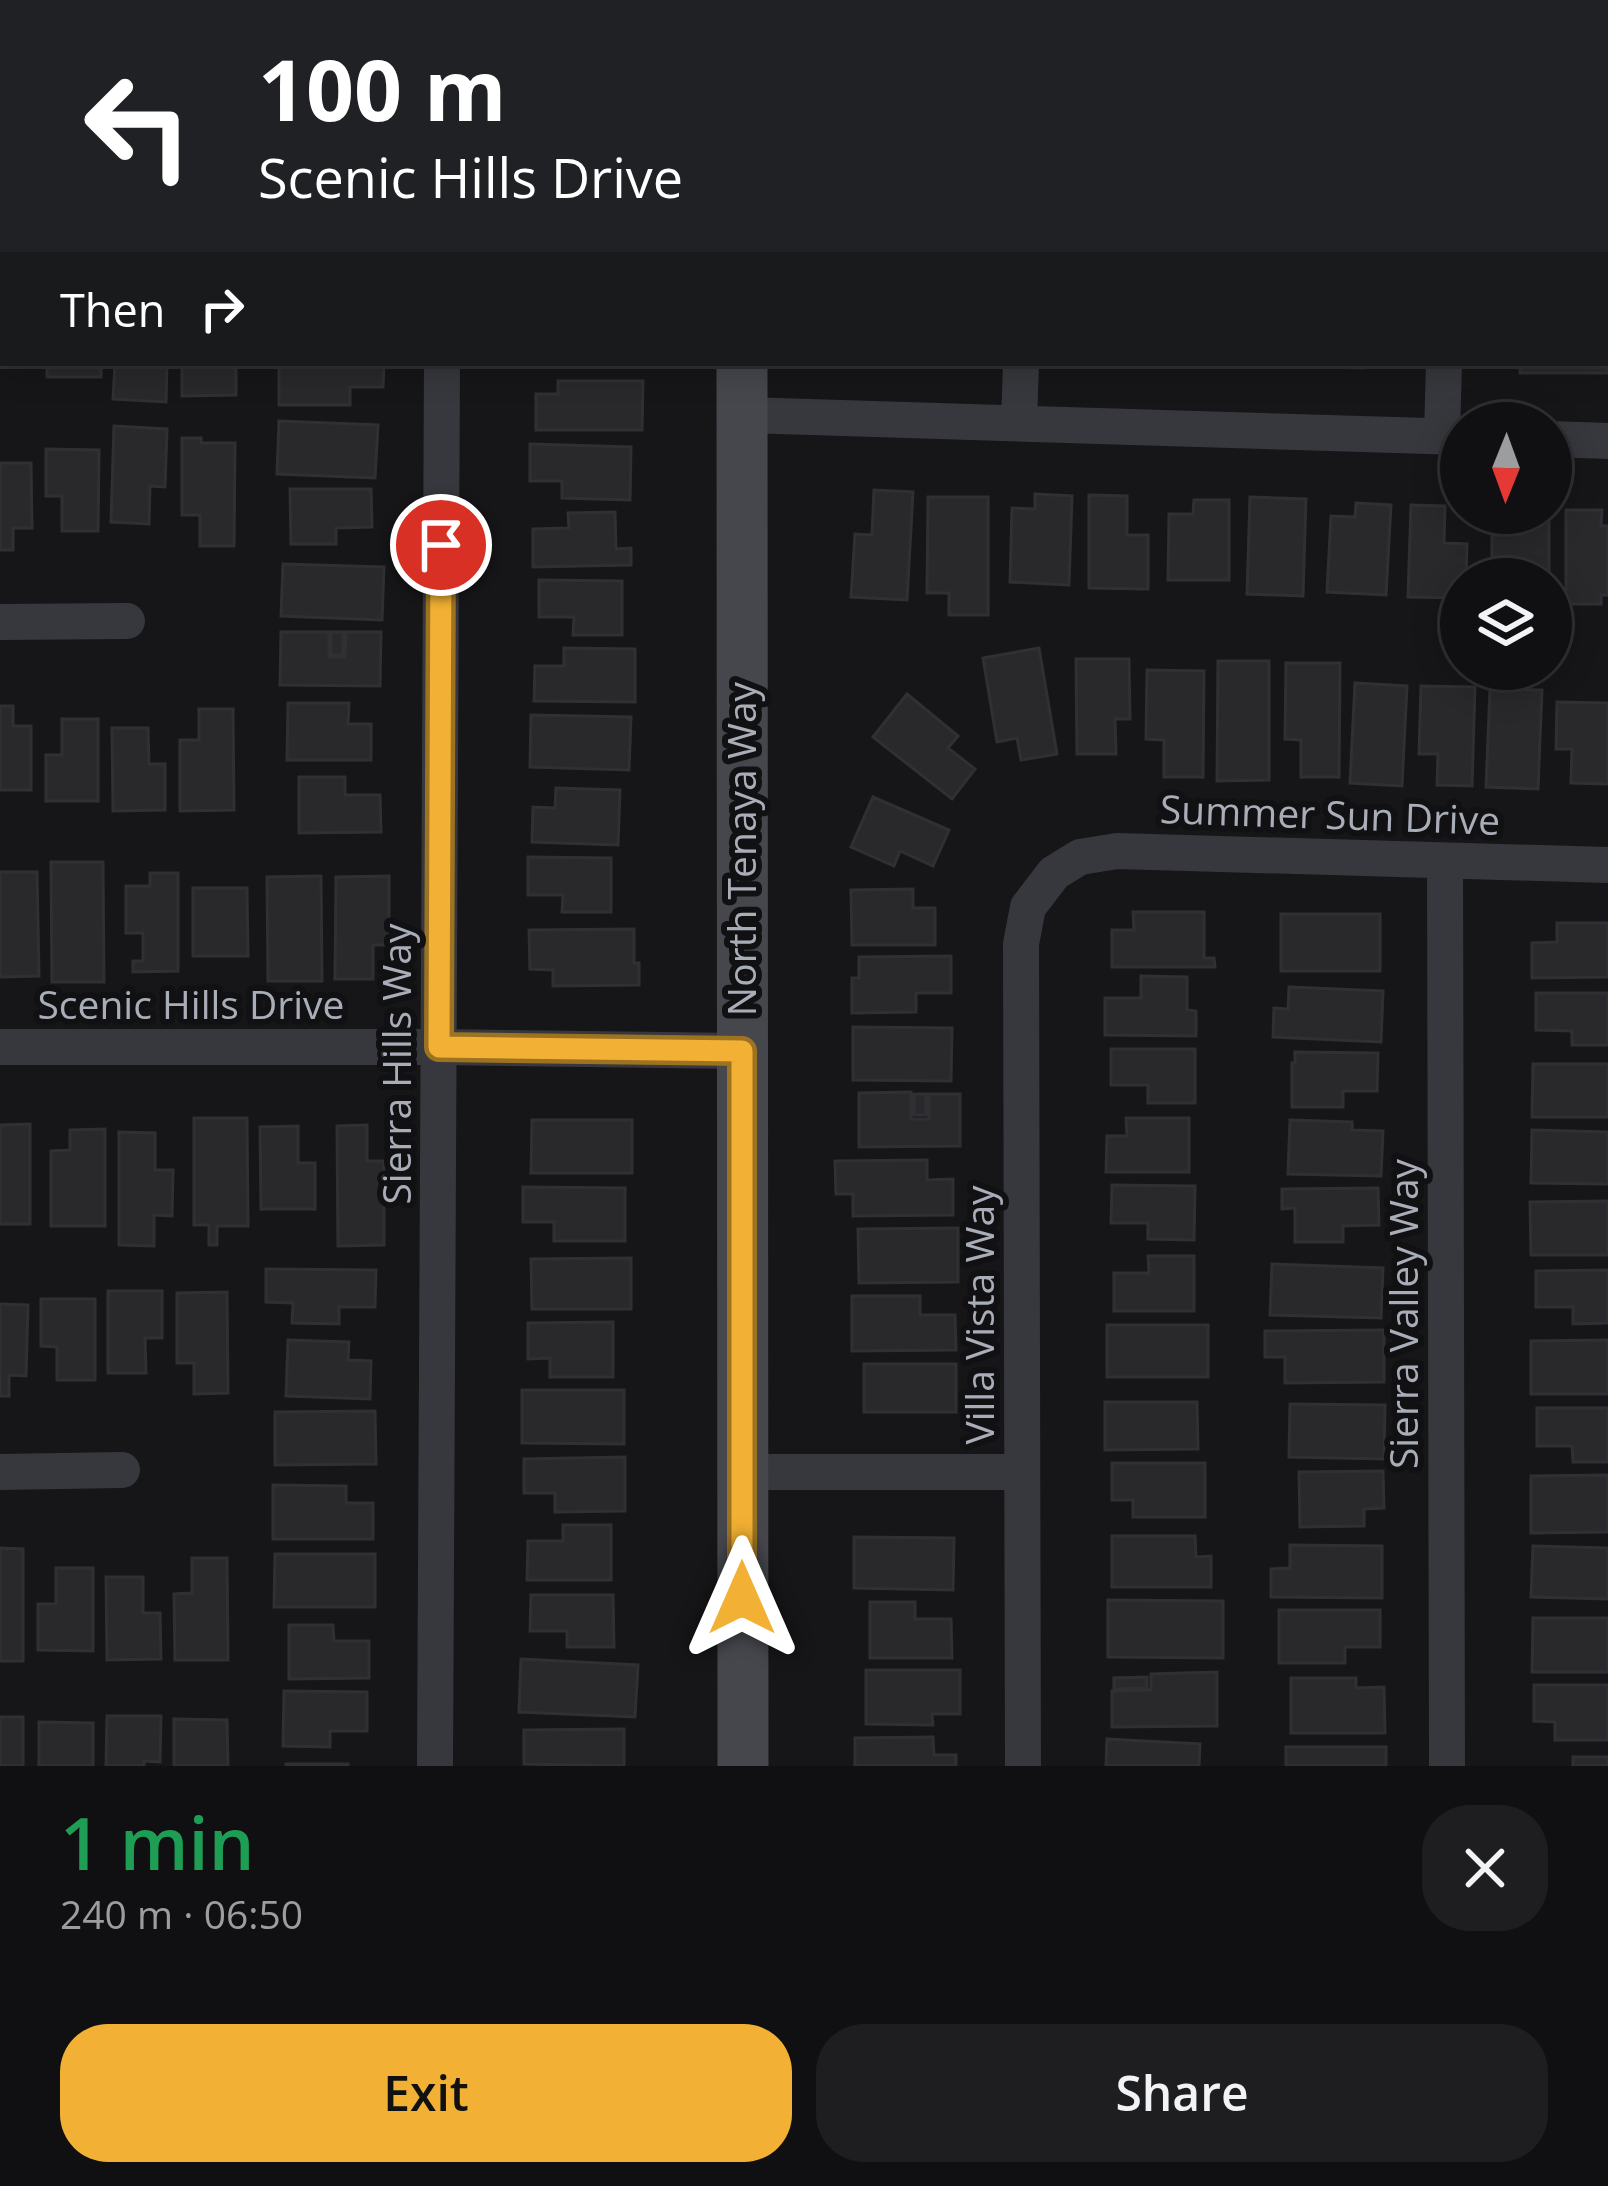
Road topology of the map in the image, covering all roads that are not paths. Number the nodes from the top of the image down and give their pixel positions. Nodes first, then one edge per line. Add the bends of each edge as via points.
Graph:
1 (442, 366) edge
2 (742, 366) edge
3 (1021, 366) edge
4 (1444, 366) edge
5 (1448, 402) edge
6 (742, 415) junction
7 (1019, 423) junction
8 (1440, 436) edge
9 (1572, 440) edge
10 (1608, 441) edge
11 (127, 621) dead end
12 (0, 622) edge
13 (1445, 862) junction
14 (1608, 865) edge
15 (1054, 873) joint
16 (439, 1047) junction
17 (0, 1048) edge
18 (742, 1051) junction
19 (122, 1470) dead end
20 (0, 1472) edge
21 (742, 1472) junction
22 (1022, 1472) junction
23 (435, 1766) edge
24 (743, 1766) edge
25 (1023, 1766) edge
26 (1448, 1766) edge

1 - 16 street, Sierra Hills Way
2 - 6 main road, North Tenaya Way
3 - 7 street
4 - 5 street
6 - 7 street
6 - 18 main road, North Tenaya Way
7 - 8 street
9 - 10 street
11 - 12 street
13 - 14 street, Summer Sun Drive
13 - 15 street, Summer Sun Drive via 1117,851 1080,857
13 - 26 street, Sierra Valley Way
15 - 22 street, Villa Vista Way via 1028,907 1021,944
16 - 17 street, Scenic Hills Drive
16 - 18 street, Scenic Hills Drive
16 - 23 street, Sierra Hills Way
18 - 21 main road, North Tenaya Way
19 - 20 street
21 - 22 street
21 - 24 main road, North Tenaya Way
22 - 25 street, Villa Vista Way

